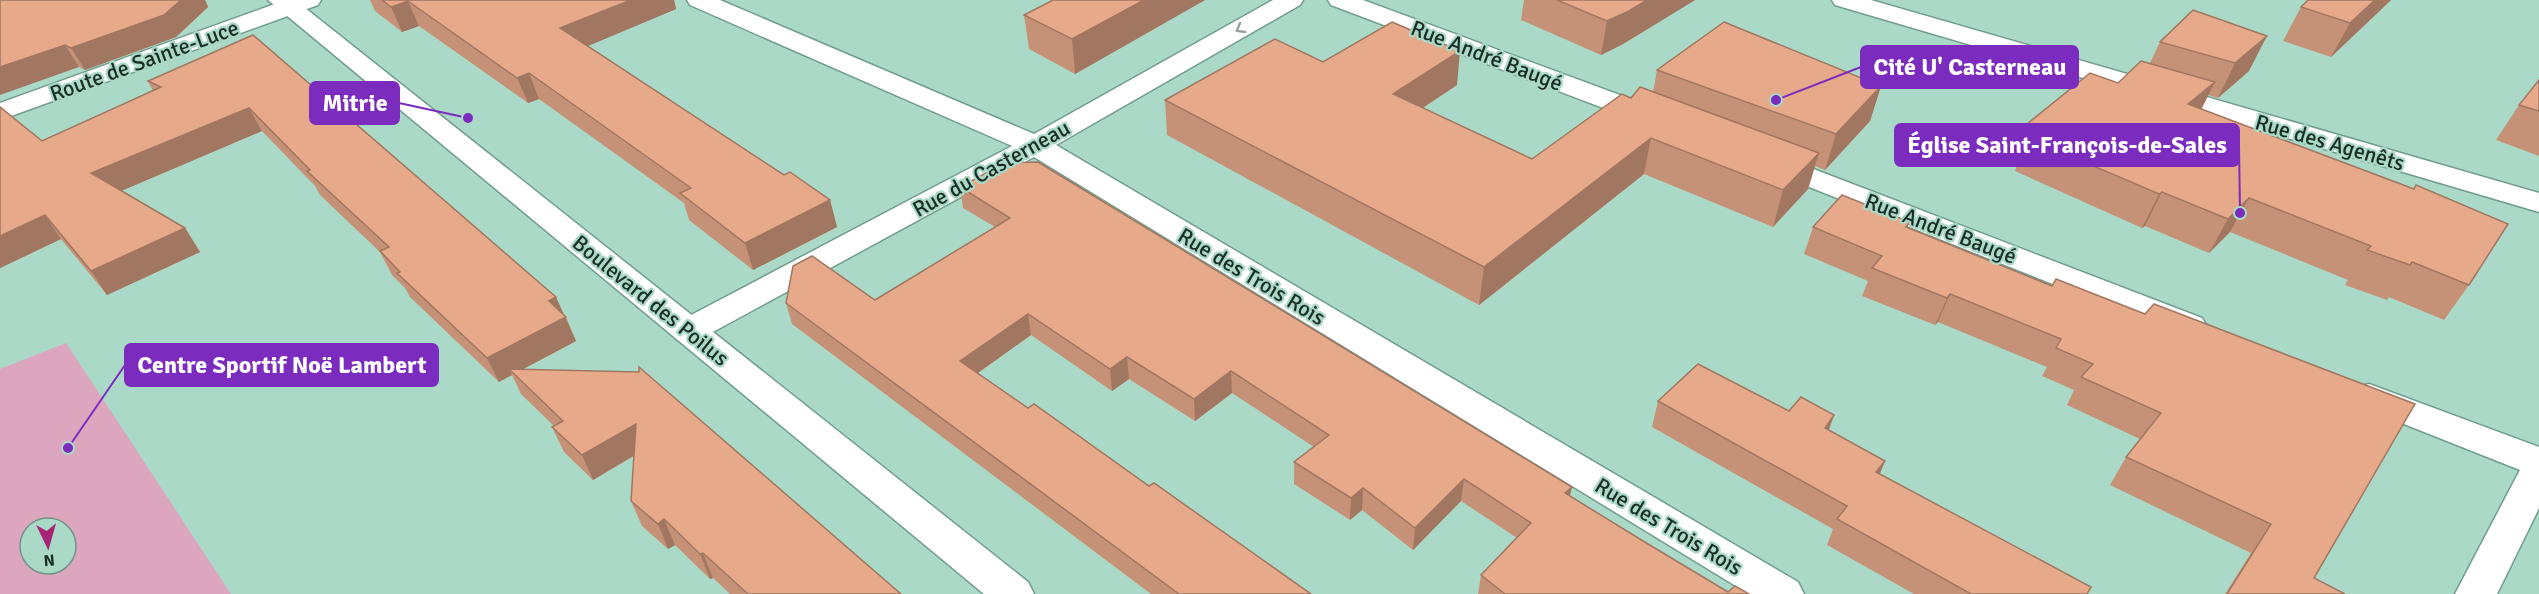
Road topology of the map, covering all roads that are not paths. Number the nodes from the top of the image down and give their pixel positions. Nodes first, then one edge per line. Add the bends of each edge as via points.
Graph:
1 (699, 0) edge
2 (1291, 0) edge
3 (1340, 0) edge
4 (1844, 0) edge
5 (293, 2) edge
6 (0, 112) edge
7 (1681, 128) edge
8 (1035, 145) junction
9 (1747, 153) edge
10 (2539, 203) edge
11 (688, 331) junction
12 (2211, 334) edge
13 (2344, 386) edge
14 (2539, 462) edge
15 (2539, 470) edge
16 (1013, 594) edge
17 (1783, 594) edge
18 (2476, 594) edge

1 - 8 street, Rue des Trois Rois
2 -> 8 street, Rue du Casterneau
3 - 7 street, Rue André Baugé
4 - 10 street, Rue des Agenêts
5 - 6 street, Route de Sainte-Luce
5 - 11 street, Boulevard des Poilus via 335,42
8 - 11 street, Rue du Casterneau
8 - 17 street, Rue des Trois Rois
9 - 12 street, Rue André Baugé
11 - 16 street, Boulevard des Poilus
13 - 14 street
15 - 18 street

